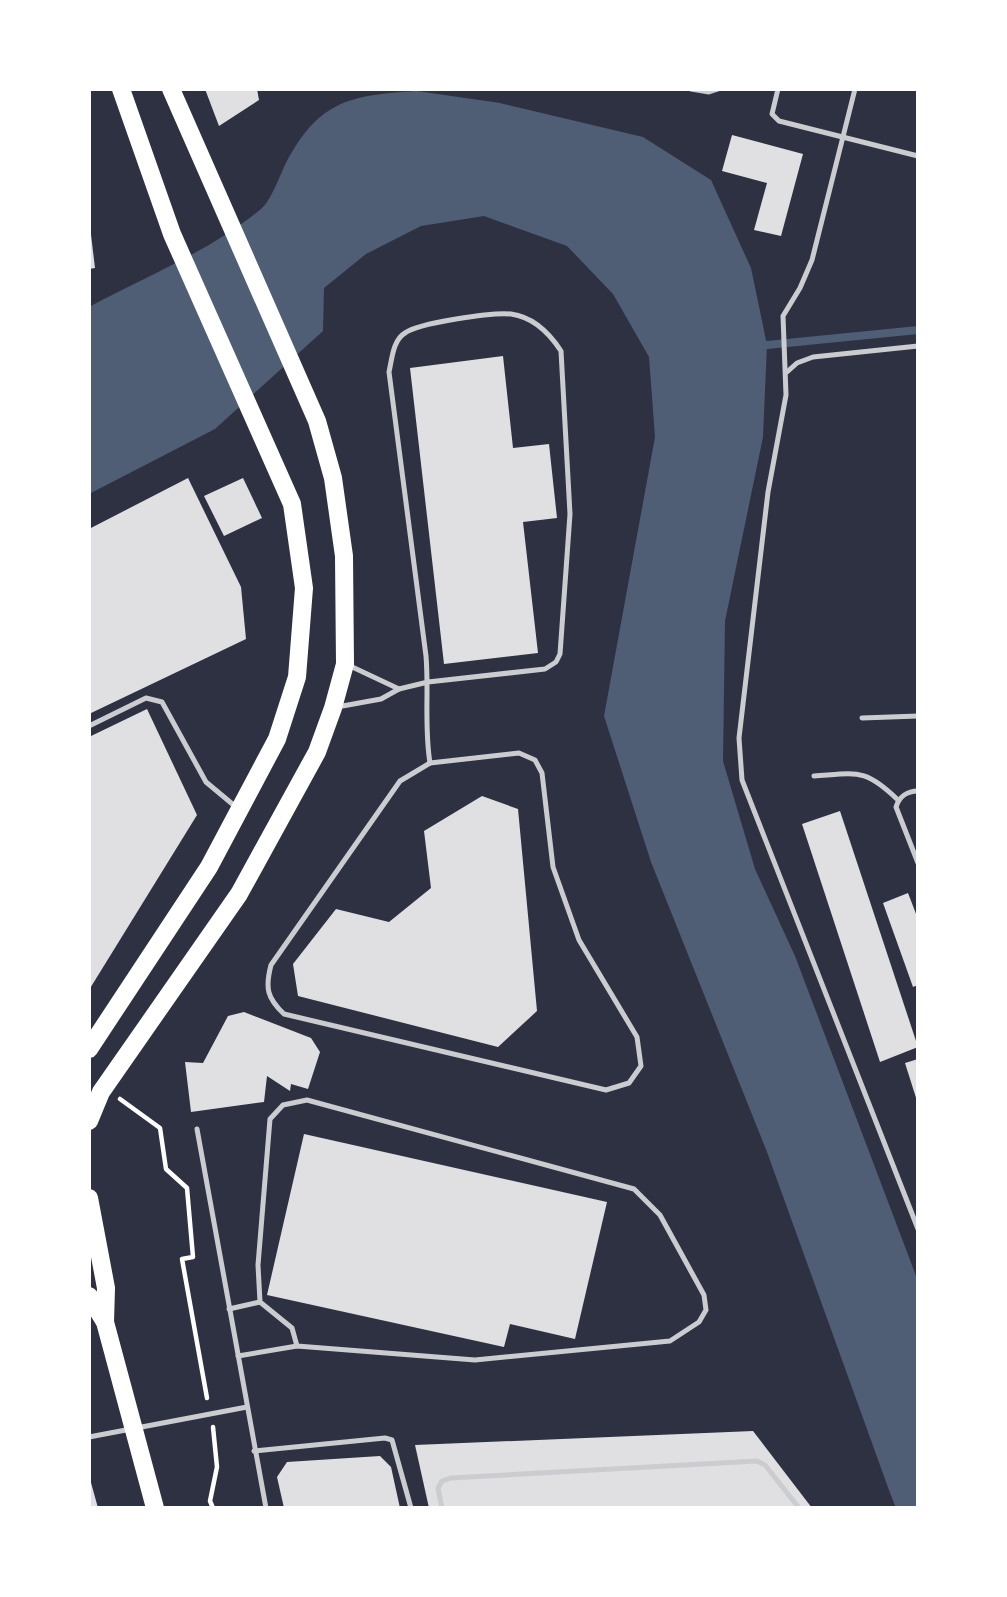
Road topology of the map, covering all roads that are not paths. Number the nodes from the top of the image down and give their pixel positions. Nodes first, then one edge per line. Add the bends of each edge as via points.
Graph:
1 (121, 89) edge
2 (171, 89) edge
3 (691, 89) edge
4 (718, 89) edge
5 (778, 89) edge
6 (855, 89) edge
7 (842, 138) junction
8 (918, 156) edge
9 (918, 346) edge
10 (787, 372) junction
11 (345, 664) junction
12 (428, 682) junction
13 (398, 689) junction
14 (334, 708) junction
15 (918, 716) edge
16 (862, 718) dead end
17 (89, 726) edge
18 (430, 763) junction
19 (814, 776) dead end
20 (918, 791) edge
21 (898, 800) junction
22 (241, 811) junction
23 (915, 850) edge
24 (918, 863) edge
25 (89, 1049) edge
26 (89, 1121) edge
27 (197, 1129) dead end
28 (89, 1198) edge
29 (918, 1229) edge
30 (89, 1296) edge
31 (260, 1302) junction
32 (229, 1309) junction
33 (105, 1322) junction
34 (297, 1346) junction
35 (238, 1356) junction
36 (247, 1408) junction
37 (134, 1430) junction
38 (89, 1437) edge
39 (254, 1451) junction
40 (155, 1508) edge
41 (266, 1508) edge
42 (411, 1508) edge
43 (442, 1508) edge
44 (799, 1508) edge

1 - 22 main road via 172,234 292,504 304,587 297,677 277,739
2 - 11 main road via 317,421 333,478 344,556
3 - 4 lane
5 - 7 lane via 772,114 779,121
6 - 7 lane
7 - 8 lane
7 - 10 lane via 812,260 783,316
9 - 10 lane via 813,357
10 - 29 lane via 739,738 742,780
11 - 13 lane
11 - 14 main road
12 - 12 lane via 389,372 394,349 403,334 423,324 511,314 537,324 561,351 570,514 560,654 545,669
12 - 13 lane
12 - 18 lane via 425,730
13 - 14 lane via 381,699
14 - 26 main road via 317,752 239,894 101,1092
15 - 16 lane
17 - 22 lane via 146,698 162,702 206,782
18 - 18 lane via 400,781 271,965 266,985 270,1000 284,1014 606,1090 629,1083 641,1066 637,1037 579,940 553,867 542,774 535,760 519,753
19 - 21 lane via 866,775 877,779
20 - 21 lane
21 - 23 lane via 898,814
22 - 25 main road
23 - 24 lane
27 - 32 lane
28 - 33 main road via 106,1288
30 - 33 main road
31 - 32 lane
31 - 34 lane via 292,1328
31 - 34 lane via 258,1265 270,1119 283,1105 307,1100 634,1189 660,1215 704,1295 706,1310 699,1322 670,1340 518,1357 475,1360
32 - 35 lane
33 - 37 main road
34 - 35 lane
35 - 36 lane
36 - 37 lane
36 - 39 lane
37 - 38 lane
37 - 40 main road
39 - 41 lane
39 - 42 lane via 392,1440
43 - 44 lane via 438,1488 452,1478 757,1461

